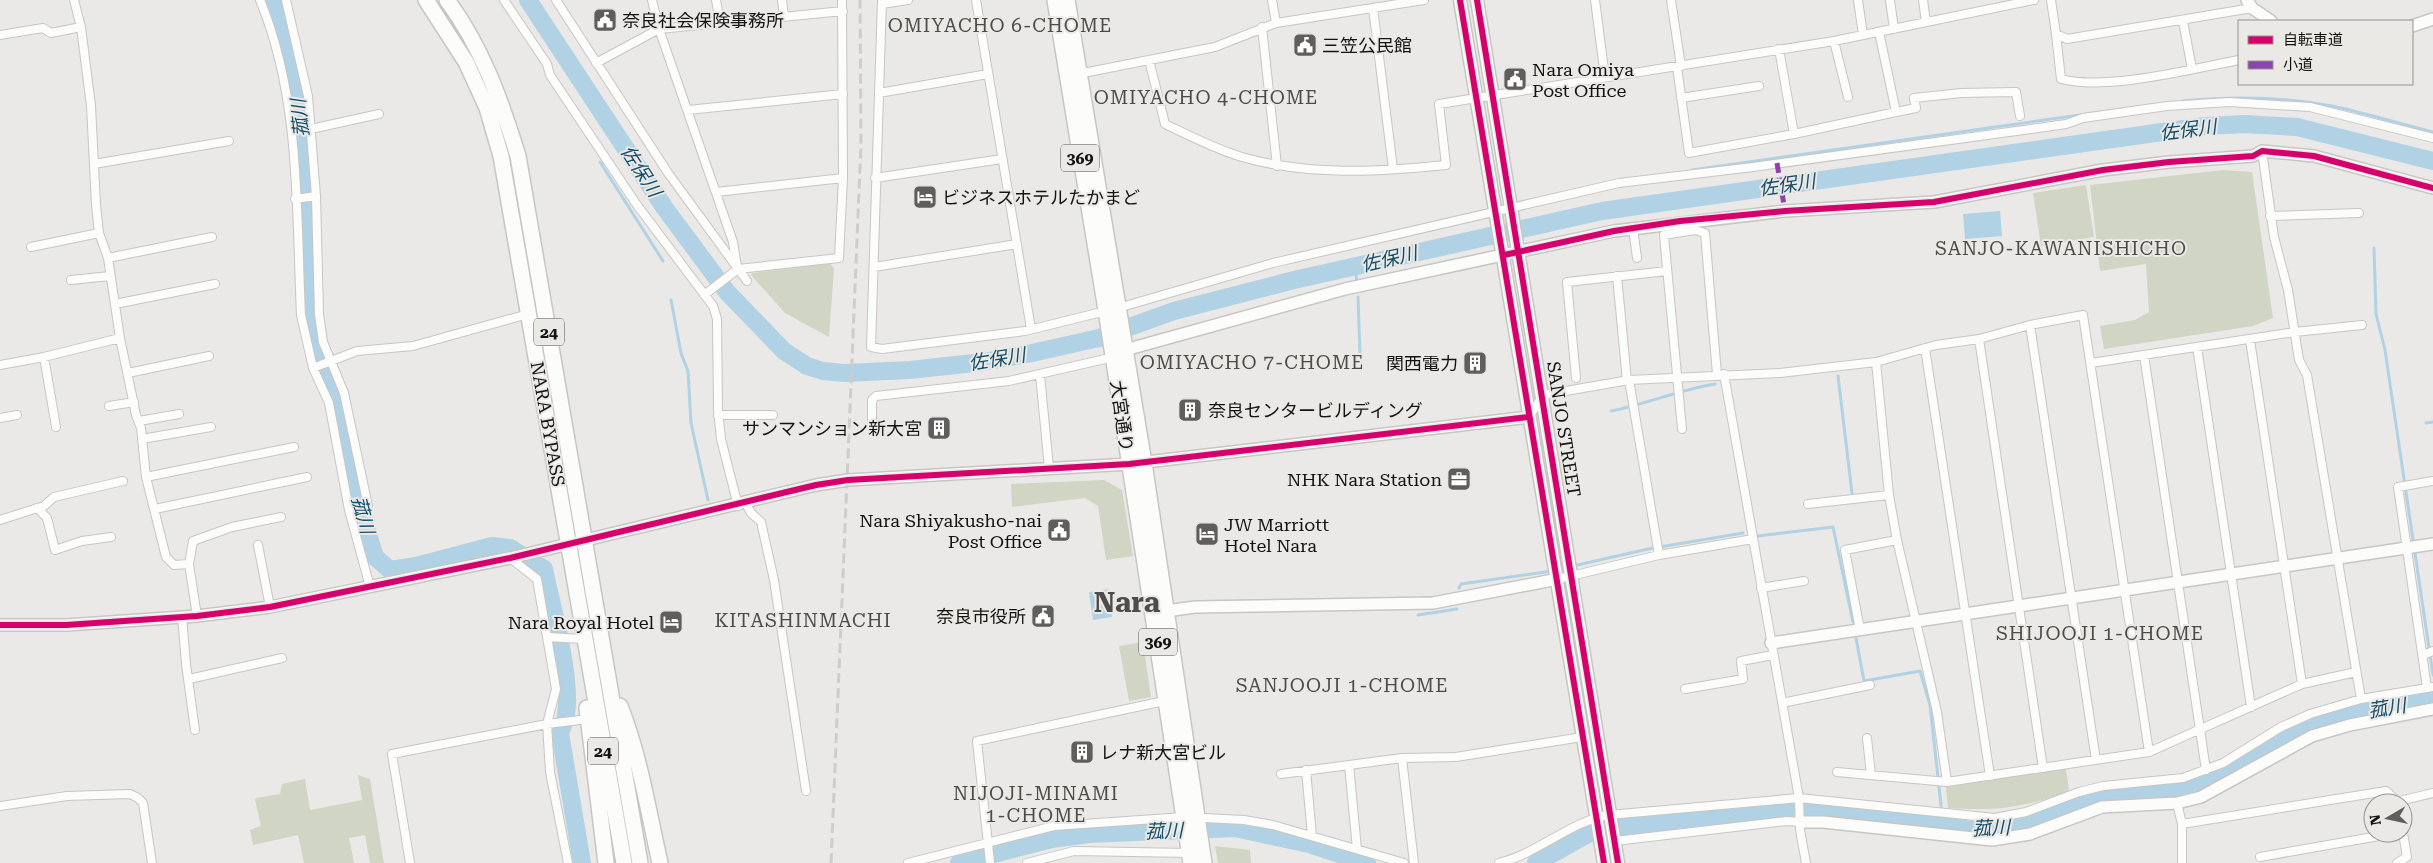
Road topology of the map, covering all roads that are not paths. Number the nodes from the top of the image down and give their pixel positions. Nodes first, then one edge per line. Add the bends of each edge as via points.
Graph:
1 (74, 0) edge
2 (260, 0) edge
3 (286, 0) edge
4 (426, 0) edge
5 (447, 0) edge
6 (504, 0) edge
7 (556, 0) edge
8 (652, 0) edge
9 (716, 0) edge
10 (782, 0) edge
11 (842, 0) edge
12 (908, 0) edge
13 (976, 0) edge
14 (1054, 0) edge
15 (1067, 0) edge
16 (1272, 0) edge
17 (1424, 0) edge
18 (1460, 0) edge
19 (1478, 0) edge
20 (1595, 0) edge
21 (1671, 0) edge
22 (1858, 0) edge
23 (1890, 0) edge
24 (1923, 0) edge
25 (2034, 0) edge
26 (2051, 0) edge
27 (882, 2) edge
28 (2000, 3) edge
29 (2250, 4) edge
30 (1372, 8) junction
31 (843, 11) junction
32 (784, 16) junction
33 (2433, 19) edge
34 (2270, 20) edge
35 (2183, 21) junction
36 (1926, 22) junction
37 (720, 23) junction
38 (1276, 23) junction
39 (2413, 26) edge
40 (1262, 27) junction
41 (81, 28) junction
42 (659, 29) junction
43 (1894, 29) junction
44 (1879, 32) junction
45 (2056, 34) junction
46 (0, 35) edge
47 (1863, 35) junction
48 (1834, 40) junction
49 (1778, 49) junction
50 (1149, 60) junction
51 (2238, 60) edge
52 (596, 63) junction
53 (1679, 66) junction
54 (2192, 69) junction
55 (988, 74) junction
56 (1073, 74) junction
57 (1605, 77) junction
58 (1759, 86) dead end
59 (879, 93) junction
60 (843, 94) junction
61 (1494, 96) junction
62 (1848, 97) dead end
63 (1681, 98) junction
64 (1476, 99) junction
65 (688, 110) junction
66 (1896, 112) junction
67 (379, 114) dead end
68 (2020, 116) dead end
69 (311, 128) junction
70 (1794, 134) junction
71 (2433, 138) edge
72 (229, 141) dead end
73 (2262, 151) junction
74 (1002, 158) junction
75 (94, 164) junction
76 (1277, 166) junction
77 (1393, 169) junction
78 (843, 178) junction
79 (875, 178) junction
80 (2433, 188) edge
81 (716, 192) junction
82 (316, 196) junction
83 (295, 199) junction
84 (1513, 209) junction
85 (1496, 213) junction
86 (2359, 214) dead end
87 (2270, 216) junction
88 (1633, 228) junction
89 (99, 233) junction
90 (212, 237) dead end
91 (1016, 244) junction
92 (31, 247) dead end
93 (1519, 249) junction
94 (1504, 253) junction
95 (108, 258) junction
96 (1637, 258) dead end
97 (874, 267) junction
98 (736, 270) junction
99 (1667, 271) junction
100 (110, 276) junction
101 (1617, 276) junction
102 (71, 280) dead end
103 (747, 281) dead end
104 (215, 284) dead end
105 (705, 294) junction
106 (115, 304) junction
107 (1112, 311) junction
108 (528, 314) junction
109 (2030, 325) junction
110 (2362, 325) dead end
111 (1031, 329) junction
112 (2295, 332) junction
113 (120, 338) junction
114 (1979, 339) junction
115 (2250, 340) junction
116 (1925, 348) junction
117 (2197, 348) junction
118 (1119, 352) junction
119 (2144, 355) junction
120 (209, 356) dead end
121 (44, 357) junction
122 (332, 362) junction
123 (1876, 362) junction
124 (2091, 363) junction
125 (0, 365) edge
126 (313, 368) junction
127 (128, 373) junction
128 (1720, 374) junction
129 (1040, 376) junction
130 (1676, 377) junction
131 (1576, 378) dead end
132 (1628, 380) junction
133 (1543, 395) junction
134 (134, 402) junction
135 (108, 406) dead end
136 (178, 414) dead end
137 (17, 415) dead end
138 (718, 415) junction
139 (773, 415) dead end
140 (1529, 416) junction
141 (0, 418) edge
142 (139, 421) junction
143 (872, 422) dead end
144 (56, 427) dead end
145 (211, 427) dead end
146 (1682, 429) dead end
147 (142, 439) junction
148 (294, 447) dead end
149 (1136, 463) junction
150 (1049, 468) junction
151 (146, 477) junction
152 (307, 477) dead end
153 (123, 481) dead end
154 (2433, 481) edge
155 (1889, 495) junction
156 (1808, 504) dead end
157 (742, 505) junction
158 (368, 506) dead end
159 (37, 508) junction
160 (155, 510) junction
161 (281, 517) dead end
162 (0, 520) edge
163 (111, 537) dead end
164 (1753, 539) junction
165 (1897, 540) junction
166 (586, 541) junction
167 (569, 544) junction
168 (2433, 544) edge
169 (258, 545) dead end
170 (2407, 547) junction
171 (1658, 555) junction
172 (511, 558) junction
173 (2337, 558) junction
174 (189, 564) junction
175 (2284, 566) junction
176 (2231, 574) junction
177 (1572, 575) junction
178 (1558, 579) junction
179 (1804, 581) dead end
180 (2178, 582) junction
181 (370, 587) junction
182 (1761, 588) junction
183 (2125, 590) junction
184 (2072, 598) junction
185 (2019, 606) junction
186 (270, 607) junction
187 (1166, 611) junction
188 (1966, 614) junction
189 (182, 616) junction
190 (197, 616) junction
191 (1916, 622) junction
192 (0, 625) edge
193 (14, 626) junction
194 (0, 630) edge
195 (1860, 630) junction
196 (547, 637) junction
197 (584, 639) junction
198 (1772, 649) junction
199 (2433, 651) edge
200 (2423, 654) junction
201 (282, 658) dead end
202 (2356, 672) junction
203 (189, 679) junction
204 (609, 679) junction
205 (2302, 684) junction
206 (1870, 685) dead end
207 (2430, 688) edge
208 (1685, 689) dead end
209 (1173, 699) junction
210 (2361, 699) junction
211 (1782, 703) junction
212 (2251, 707) junction
213 (2433, 709) edge
214 (588, 719) junction
215 (547, 724) junction
216 (195, 730) dead end
217 (2200, 730) junction
218 (1582, 737) junction
219 (1867, 738) dead end
220 (2149, 752) junction
221 (1402, 758) junction
222 (2096, 760) junction
223 (1349, 765) junction
224 (2043, 768) junction
225 (1306, 770) junction
226 (2206, 770) junction
227 (1837, 772) dead end
228 (1281, 774) dead end
229 (1872, 775) junction
230 (1990, 776) junction
231 (1947, 782) junction
232 (806, 791) dead end
233 (2374, 793) edge
234 (2388, 793) edge
235 (2433, 793) edge
236 (2363, 795) edge
237 (2413, 798) edge
238 (1799, 799) junction
239 (2177, 802) junction
240 (0, 806) edge
241 (1191, 819) junction
242 (1604, 819) junction
243 (1799, 822) junction
244 (2182, 824) junction
245 (1312, 836) junction
246 (1614, 839) junction
247 (2363, 839) edge
248 (988, 842) junction
249 (2405, 843) edge
250 (1192, 849) edge
251 (1357, 849) junction
252 (2260, 857) dead end
253 (152, 863) edge
254 (410, 863) edge
255 (568, 863) edge
256 (606, 863) edge
257 (624, 863) edge
258 (640, 863) edge
259 (660, 863) edge
260 (908, 863) edge
261 (990, 863) edge
262 (1027, 863) edge
263 (1204, 863) edge
264 (1404, 863) edge
265 (1414, 863) edge
266 (1499, 863) edge
267 (1604, 863) edge
268 (1618, 863) edge
269 (1806, 863) edge
270 (2182, 863) edge
271 (2397, 863) edge

1 - 41 street
2 - 83 street via 284,72 290,108
3 - 69 street via 304,71
4 - 108 highway, NARA BYPASS / 24 via 466,62 487,108 501,156
5 - 166 highway, NARA BYPASS / 24 via 484,64 518,156
6 - 105 street via 637,205
7 - 52 street
8 - 42 street
9 - 37 street
10 - 32 street
11 - 31 street
12 - 27 street
13 - 55 street
14 - 56 highway, 大宮通り / 369
15 - 56 highway, 大宮通り / 369
16 - 38 street
17 - 30 street
18 - 64 main road, SANJO STREET
19 - 61 main road, SANJO STREET
20 - 57 street
21 - 53 street
22 - 47 street
23 - 43 street
24 - 36 street
25 - 28 street
26 - 45 street
27 - 59 street
28 - 36 street
29 - 34 street
29 - 35 street
30 - 38 street
30 - 77 street
31 - 32 street
31 - 60 street
32 - 37 street
33 - 39 street
35 - 45 street via 2067,39
35 - 54 street
36 - 43 street
37 - 42 street
38 - 40 street
40 - 50 street via 1215,47
40 - 76 street
41 - 46 street via 51,33 43,28
41 - 75 street via 91,106
42 - 52 street
42 - 65 street
43 - 44 street
44 - 47 street
44 - 66 street
45 - 54 street via 2061,79 2070,82 2079,84
47 - 48 street
48 - 49 street
48 - 62 street
49 - 53 street
49 - 70 street
50 - 56 street
50 - 76 street via 1165,124 1241,157
51 - 54 street
52 - 98 street
53 - 57 street
53 - 63 street
55 - 59 street
55 - 74 street
56 - 107 highway, 大宮通り / 369
57 - 61 street
58 - 63 street
59 - 79 street
60 - 65 street
60 - 78 street
61 - 64 street
61 - 84 main road, SANJO STREET
63 - 70 street via 1689,153
64 - 77 street via 1439,104 1446,165
64 - 85 main road, SANJO STREET
65 - 81 street
66 - 68 street via 1916,108 1914,98 2016,92
66 - 70 street
67 - 69 street
69 - 82 street
71 - 84 street via 2310,107 2229,102 2167,106 2031,129 1619,183
72 - 75 street
73 - 80 street via 2314,156
73 - 87 street
73 - 88 street via 2253,156 2103,170 1950,200 1785,210
74 - 79 street
74 - 91 street
75 - 89 street
76 - 77 street via 1341,171
78 - 81 street
78 - 98 street via 839,258
79 - 97 street
81 - 98 street via 733,242
82 - 83 street
82 - 122 street via 319,314 323,342
83 - 126 street via 301,315
84 - 85 street
84 - 93 main road, SANJO STREET
85 - 94 main road, SANJO STREET
85 - 107 street via 1273,263
86 - 87 street
87 - 112 street
88 - 93 street
88 - 96 street
89 - 92 street
89 - 95 street
90 - 95 street
91 - 97 street
91 - 111 street
93 - 94 street
93 - 133 main road, SANJO STREET
94 - 118 street via 1345,289
94 - 140 main road, SANJO STREET
95 - 100 street
97 - 111 street via 871,347 891,348
98 - 103 street
98 - 105 street
99 - 101 street
99 - 128 street via 1664,235 1695,230 1704,233
99 - 130 street
100 - 102 street
100 - 106 street
101 - 131 street via 1567,282
101 - 132 street
104 - 106 street
105 - 138 street via 717,319
106 - 113 street
107 - 111 street
107 - 118 highway, 大宮通り / 369
108 - 122 street via 413,346 357,351
108 - 167 highway, NARA BYPASS / 24
109 - 114 street
109 - 124 street via 2083,314
109 - 184 street
110 - 112 street
112 - 115 street
112 - 173 street via 2299,360 2307,375
113 - 121 street
113 - 127 street
114 - 116 street
114 - 185 street
115 - 117 street
115 - 175 street
116 - 123 street
116 - 188 street
117 - 119 street
117 - 176 street
118 - 129 street
118 - 149 highway, 大宮通り / 369
119 - 124 street
119 - 180 street
120 - 127 street
121 - 125 street
121 - 144 street
122 - 126 street
122 - 158 street via 344,393
123 - 128 street via 1780,373
123 - 155 street
124 - 183 street
126 - 181 street via 330,403 349,510
127 - 134 street
128 - 130 street
128 - 164 street
129 - 143 street via 876,396 872,400
129 - 150 street
130 - 132 street
130 - 146 street
132 - 133 street
132 - 171 street
133 - 140 street
133 - 177 main road, SANJO STREET
134 - 135 street
134 - 142 street
136 - 142 street
137 - 141 street
138 - 139 street
138 - 157 street via 721,439
140 - 149 street
140 - 178 main road, SANJO STREET
142 - 147 street
145 - 147 street
147 - 151 street
148 - 151 street
149 - 150 street
149 - 187 highway, 大宮通り / 369
149 - 209 highway, 大宮通り / 369
150 - 157 street via 848,480
151 - 160 street
152 - 160 street
153 - 159 street via 54,497
154 - 170 street via 2398,487
155 - 156 street
155 - 165 street
157 - 166 street
157 - 232 street via 761,522 774,580
159 - 162 street
159 - 163 street via 47,518 55,550 82,541
160 - 174 street via 166,558 174,565
161 - 174 street via 270,515 193,541
164 - 171 street
164 - 182 street
165 - 191 street
165 - 195 street via 1844,550
166 - 167 street
166 - 204 highway, NARA BYPASS / 24
167 - 172 street
167 - 197 highway, NARA BYPASS / 24
168 - 170 street
169 - 186 street
170 - 173 street
170 - 200 street
171 - 177 street
172 - 181 street
172 - 196 street via 537,579
173 - 175 street
173 - 202 street
174 - 190 street
175 - 176 street
175 - 205 street
176 - 180 street
176 - 212 street
177 - 178 street
177 - 242 main road, SANJO STREET
178 - 187 street via 1433,604 1195,607
178 - 218 main road, SANJO STREET
179 - 182 street
180 - 183 street
180 - 217 street
181 - 186 street
182 - 198 street
183 - 184 street
183 - 220 street
184 - 185 street
184 - 222 street
185 - 188 street
185 - 224 street
186 - 190 street
187 - 209 highway, 大宮通り / 369
188 - 191 street
188 - 230 street
189 - 190 street
189 - 193 street via 66,626
189 - 203 street
191 - 195 street
191 - 231 street via 1937,712
192 - 193 street
193 - 194 street
195 - 198 street
196 - 197 street
196 - 215 street via 556,689
197 - 214 highway via 582,670
197 - 257 highway, NARA BYPASS / 24
198 - 208 street via 1741,661 1743,679
198 - 211 street
199 - 200 street
200 - 207 street
201 - 203 street
202 - 205 street
202 - 210 street
203 - 216 street
204 - 258 highway, NARA BYPASS / 24
204 - 259 highway via 631,734
205 - 212 street
206 - 211 street
207 - 210 street
209 - 241 highway, 大宮通り / 369
209 - 248 street via 977,741
210 - 226 street via 2300,718
211 - 238 street
212 - 217 street
213 - 239 street via 2312,736 2221,787 2200,797
214 - 215 street
214 - 256 highway
215 - 254 street via 392,754
215 - 255 street via 550,772
217 - 220 street
217 - 226 street
218 - 221 street via 1456,757
218 - 242 main road, SANJO STREET
219 - 229 street
220 - 222 street
221 - 223 street
221 - 265 street
222 - 224 street
223 - 225 street
223 - 251 street
224 - 230 street
225 - 228 street
225 - 245 street
226 - 238 street via 2183,778 2093,788 2026,812 1995,818
227 - 229 street
229 - 231 street
230 - 231 street
233 - 234 street
235 - 237 street
236 - 244 street
238 - 242 street
238 - 243 street
239 - 243 street via 2102,807 2030,834 1992,840
239 - 244 street
240 - 253 street via 67,796 130,794 143,803
241 - 245 street via 1272,824
241 - 248 street via 1054,826
241 - 250 highway, 大宮通り / 369
242 - 246 main road, SANJO STREET
242 - 266 street
242 - 267 main road, SANJO STREET via 1600,839
243 - 246 street
243 - 269 street
244 - 270 street
245 - 251 street
246 - 268 main road, SANJO STREET
247 - 252 street
248 - 260 street
248 - 261 street
249 - 271 street via 2407,857
250 - 262 street via 1074,851
250 - 263 highway, 大宮通り / 369
251 - 264 street

